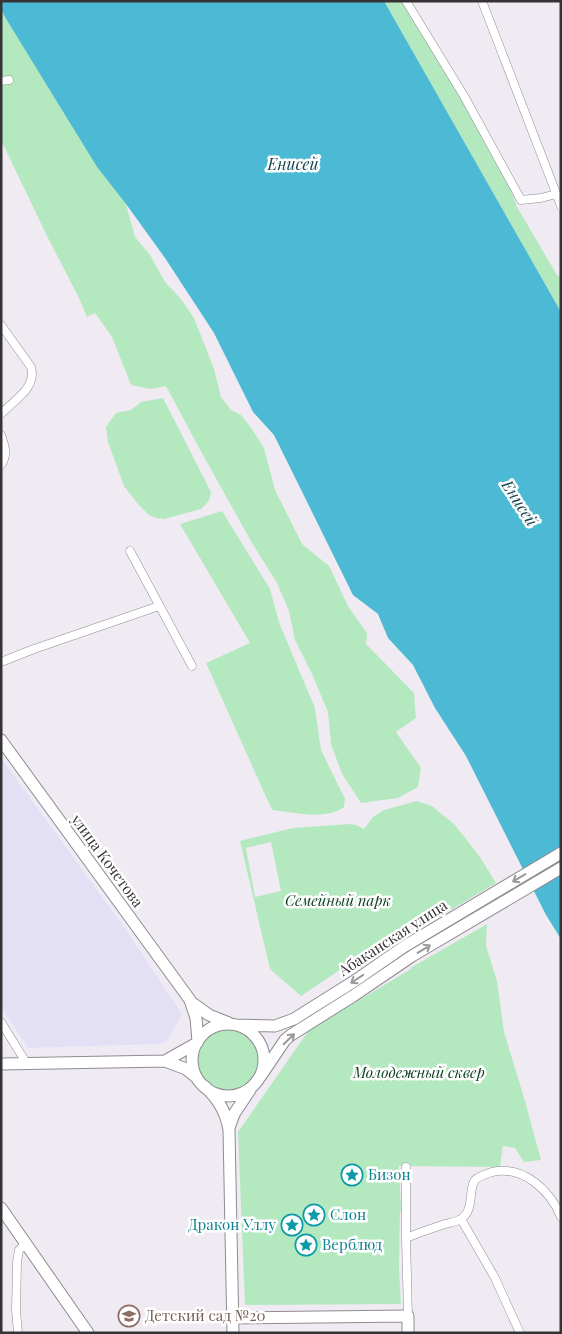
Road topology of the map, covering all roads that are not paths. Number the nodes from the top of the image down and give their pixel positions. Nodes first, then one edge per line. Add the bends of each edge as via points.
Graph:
1 (406, 1) edge
2 (482, 1) edge
3 (557, 183) edge
4 (556, 194) junction
5 (561, 206) edge
6 (1, 325) edge
7 (1, 414) edge
8 (1, 435) edge
9 (1, 465) edge
10 (130, 551) dead end
11 (160, 606) junction
12 (1, 662) edge
13 (192, 666) dead end
14 (1, 740) edge
15 (561, 853) edge
16 (561, 868) edge
17 (475, 911) junction
18 (190, 1000) junction
19 (1, 1022) edge
20 (233, 1024) junction
21 (198, 1042) junction
22 (165, 1061) junction
23 (1, 1064) edge
24 (27, 1064) junction
25 (258, 1079) junction
26 (202, 1084) junction
27 (229, 1130) junction
28 (406, 1167) dead end
29 (1, 1208) edge
30 (561, 1217) edge
31 (461, 1219) junction
32 (406, 1238) junction
33 (26, 1243) junction
34 (408, 1316) junction
35 (232, 1318) junction
36 (18, 1333) edge
37 (88, 1333) edge
38 (233, 1333) edge
39 (408, 1333) edge
40 (520, 1333) edge

1 - 4 street via 464,96 521,200
2 - 3 street
3 - 4 street
4 - 5 street
6 - 7 street via 33,374 28,387
8 - 9 street via 6,454
10 - 11 street
11 - 12 street
11 - 13 street
14 - 18 main road, улица Кочетова
15 -> 17 main road, Абаканская улица
16 - 17 main road, Абаканская улица
17 -> 20 main road, Абаканская улица via 405,946 294,1019 275,1026
25 -> 17 main road, Абаканская улица via 291,1035
18 - 20 main road, улица Кочетова via 209,1015
18 - 21 main road, улица Кочетова via 196,1018
19 - 24 street
20 - 21 main road via 210,1029
20 - 25 main road via 251,1032 262,1047 264,1065
21 - 22 main road
21 - 26 main road via 193,1064
22 - 24 main road
22 - 26 main road via 186,1069
23 - 24 main road
25 - 26 main road via 249,1089 232,1095 214,1092
25 - 27 main road via 234,1114
26 - 27 main road via 221,1106
27 - 35 main road
28 - 32 street
29 - 33 main road
30 - 31 street via 551,1198 534,1181 515,1173 495,1172 477,1178 472,1184 468,1209
31 - 32 street
31 - 40 street via 495,1278
32 - 34 street
33 - 36 street via 19,1250 17,1262
33 - 37 main road
34 - 35 main road
34 - 39 main road
35 - 38 main road

